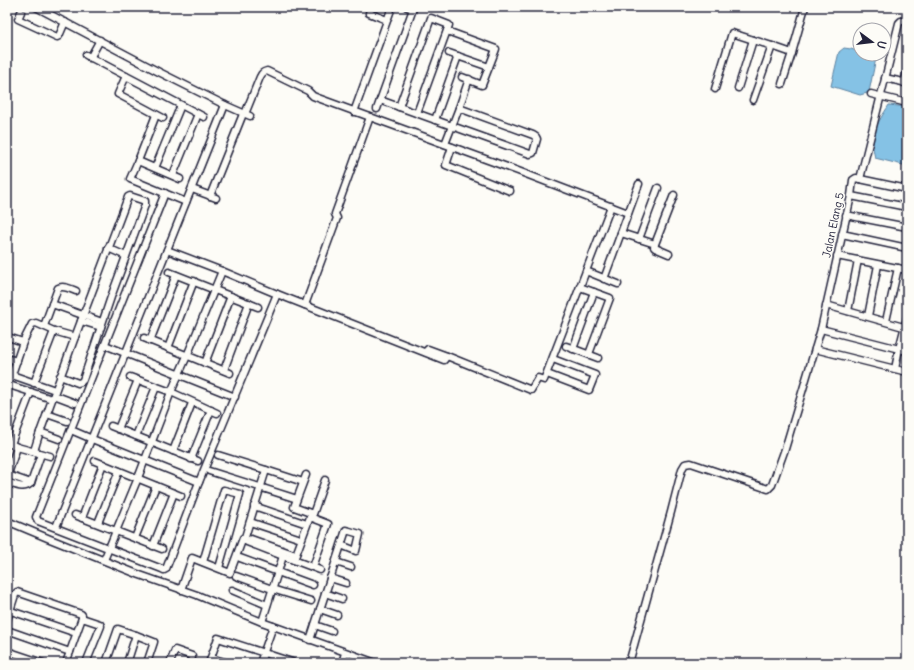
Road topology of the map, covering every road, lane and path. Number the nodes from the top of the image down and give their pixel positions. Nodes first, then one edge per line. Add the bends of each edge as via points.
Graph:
1 (36, 7) edge
2 (371, 7) edge
3 (392, 7) edge
4 (407, 7) edge
5 (805, 7) edge
6 (21, 12) dead end
7 (388, 20) junction
8 (907, 21) edge
9 (66, 22) junction
10 (447, 31) junction
11 (100, 40) junction
12 (753, 40) junction
13 (772, 46) junction
14 (449, 53) dead end
15 (792, 53) junction
16 (458, 56) junction
17 (489, 67) junction
18 (907, 72) edge
19 (126, 76) junction
20 (462, 77) dead end
21 (885, 78) junction
22 (469, 79) junction
23 (906, 83) edge
24 (782, 84) dead end
25 (738, 88) dead end
26 (715, 89) dead end
27 (871, 94) dead end
28 (880, 96) junction
29 (380, 100) junction
30 (754, 100) dead end
31 (907, 103) edge
32 (180, 105) junction
33 (225, 105) junction
34 (399, 106) junction
35 (459, 108) junction
36 (377, 109) dead end
37 (354, 112) junction
38 (417, 113) junction
39 (156, 115) junction
40 (246, 115) junction
41 (370, 117) junction
42 (163, 118) dead end
43 (435, 120) junction
44 (452, 126) junction
45 (445, 144) junction
46 (452, 147) junction
47 (138, 161) junction
48 (155, 168) junction
49 (173, 175) junction
50 (860, 178) junction
51 (180, 179) dead end
52 (639, 184) dead end
53 (192, 188) junction
54 (658, 188) dead end
55 (907, 188) edge
56 (510, 191) dead end
57 (165, 193) junction
58 (674, 195) dead end
59 (850, 196) junction
60 (186, 202) junction
61 (611, 206) junction
62 (907, 207) edge
63 (628, 213) junction
64 (846, 215) junction
65 (907, 227) edge
66 (621, 233) junction
67 (842, 234) junction
68 (639, 239) junction
69 (655, 244) junction
70 (108, 248) junction
71 (907, 248) edge
72 (167, 250) junction
73 (669, 254) dead end
74 (126, 256) junction
75 (837, 256) junction
76 (858, 260) junction
77 (878, 265) junction
78 (898, 268) junction
79 (907, 270) edge
80 (222, 271) junction
81 (586, 271) junction
82 (169, 272) dead end
83 (176, 275) junction
84 (604, 279) junction
85 (194, 281) junction
86 (618, 284) dead end
87 (580, 286) junction
88 (214, 289) junction
89 (76, 291) dead end
90 (594, 292) junction
91 (277, 294) junction
92 (231, 296) junction
93 (249, 303) junction
94 (52, 304) junction
95 (305, 305) junction
96 (826, 305) junction
97 (258, 307) dead end
98 (848, 311) junction
99 (868, 316) junction
100 (82, 318) junction
101 (907, 318) edge
102 (886, 321) junction
103 (101, 324) junction
104 (44, 326) junction
105 (906, 327) edge
106 (821, 329) junction
107 (54, 331) junction
108 (74, 337) junction
109 (11, 338) dead end
110 (24, 342) junction
111 (105, 345) junction
112 (566, 346) dead end
113 (168, 348) junction
114 (573, 349) junction
115 (815, 349) junction
116 (899, 349) junction
117 (907, 351) edge
118 (125, 353) junction
119 (589, 354) junction
120 (188, 356) junction
121 (7, 358) edge
122 (598, 358) dead end
123 (552, 359) junction
124 (17, 361) junction
125 (205, 363) junction
126 (895, 369) junction
127 (224, 370) junction
128 (907, 372) edge
129 (230, 373) dead end
130 (179, 374) junction
131 (547, 374) junction
132 (60, 376) junction
133 (130, 377) dead end
134 (138, 380) junction
135 (9, 382) edge
136 (34, 383) junction
137 (156, 387) junction
138 (31, 392) junction
139 (171, 392) junction
140 (54, 395) junction
141 (235, 397) junction
142 (192, 402) junction
143 (75, 403) dead end
144 (46, 414) junction
145 (67, 421) dead end
146 (111, 426) dead end
147 (118, 429) junction
148 (71, 430) junction
149 (40, 432) junction
150 (136, 436) junction
151 (59, 439) dead end
152 (92, 439) junction
153 (152, 442) junction
154 (12, 444) edge
155 (34, 451) junction
156 (173, 451) junction
157 (41, 454) junction
158 (218, 455) dead end
159 (50, 456) dead end
160 (191, 459) junction
161 (145, 460) junction
162 (95, 461) dead end
163 (198, 461) dead end
164 (103, 464) junction
165 (266, 470) junction
166 (119, 471) junction
167 (209, 471) dead end
168 (306, 475) dead end
169 (8, 476) edge
170 (138, 478) junction
171 (325, 480) dead end
172 (300, 481) dead end
173 (7, 482) edge
174 (199, 482) junction
175 (31, 483) junction
176 (156, 486) junction
177 (261, 487) junction
178 (174, 493) junction
179 (181, 496) dead end
180 (294, 498) dead end
181 (254, 506) junction
182 (75, 515) dead end
183 (311, 515) junction
184 (82, 518) junction
185 (7, 521) edge
186 (250, 522) junction
187 (98, 523) junction
188 (304, 523) dead end
189 (56, 527) junction
190 (116, 530) junction
191 (135, 538) junction
192 (298, 538) dead end
193 (246, 539) junction
194 (341, 545) dead end
195 (153, 546) junction
196 (109, 549) junction
197 (162, 549) dead end
198 (283, 556) junction
199 (294, 557) junction
200 (240, 558) dead end
201 (104, 560) junction
202 (204, 562) junction
203 (336, 562) junction
204 (313, 567) junction
205 (352, 567) dead end
206 (219, 568) junction
207 (320, 570) dead end
208 (278, 572) junction
209 (236, 576) dead end
210 (330, 578) junction
211 (346, 583) dead end
212 (313, 585) dead end
213 (272, 589) junction
214 (181, 590) junction
215 (232, 590) dead end
216 (325, 593) junction
217 (342, 599) dead end
218 (311, 602) dead end
219 (267, 605) junction
220 (320, 609) junction
221 (11, 611) junction
222 (337, 615) dead end
223 (82, 618) junction
224 (7, 620) edge
225 (262, 622) junction
226 (315, 625) junction
227 (273, 626) junction
228 (7, 630) edge
229 (332, 631) dead end
230 (76, 633) junction
231 (136, 635) junction
232 (310, 640) junction
233 (7, 651) edge
234 (70, 652) junction
235 (263, 653) junction
236 (346, 653) junction
237 (210, 660) edge
238 (344, 662) edge
239 (43, 663) edge
240 (66, 663) edge
241 (86, 663) edge
242 (106, 663) edge
243 (127, 663) edge
244 (147, 663) edge
245 (170, 663) edge
246 (191, 663) edge
247 (228, 663) edge
248 (260, 663) edge
249 (293, 663) edge
250 (376, 663) edge
251 (629, 663) edge

1 - 9 street
2 - 7 street via 368,13
3 - 7 street
4 - 29 street via 413,9
5 - 15 street
6 - 9 street via 18,19 57,37 60,36
7 - 37 street
8 - 21 street via 899,23
9 - 11 street
10 - 17 street via 496,49
10 - 34 street via 449,25 431,18
10 - 38 street
11 - 19 street via 88,57
11 - 33 street
12 - 13 street
12 - 25 street
12 - 26 street via 732,33
13 - 15 street
13 - 30 street
14 - 16 street
15 - 24 street
16 - 17 street
16 - 43 street
17 - 22 street via 482,85
18 - 23 street
19 - 32 street
19 - 39 street via 118,94
20 - 22 street
21 - 23 street
21 - 28 street
22 - 35 street
27 - 28 street
28 - 31 street
28 - 50 street
29 - 34 street
29 - 36 street
32 - 48 street
32 - 49 street via 201,115
33 - 40 street
33 - 53 street
34 - 38 street
35 - 44 street
35 - 44 street via 536,137 533,152 530,154
37 - 40 street via 313,96 308,91 264,72
37 - 41 street
38 - 43 street
39 - 42 street
39 - 47 street
40 - 53 street via 213,197
41 - 45 street
41 - 95 street
43 - 44 street
44 - 45 street
45 - 46 street
46 - 56 street via 446,165
46 - 61 street
47 - 48 street
47 - 57 street via 128,178
48 - 49 street
49 - 51 street
50 - 55 street
50 - 59 street, Jalan Elang 5 via 853,180
52 - 63 street
53 - 60 street
54 - 68 street
57 - 60 street
57 - 111 street
58 - 69 street
59 - 62 street
59 - 64 street, Jalan Elang 5
60 - 72 street
61 - 63 street
61 - 81 street
63 - 66 street
64 - 65 street
64 - 67 street, Jalan Elang 5
66 - 68 street
66 - 84 street
67 - 71 street
67 - 75 street, Jalan Elang 5
68 - 69 street
69 - 73 street via 655,248
70 - 74 street
70 - 74 street via 128,197 145,200
70 - 100 street
72 - 80 street
72 - 118 street
74 - 103 street
75 - 76 street
75 - 96 street, Jalan Elang 5
76 - 77 street
76 - 98 street
77 - 78 street
77 - 99 street
78 - 79 street
78 - 102 street
80 - 88 street
80 - 91 street
81 - 84 street
81 - 87 street
82 - 83 street
83 - 85 street
83 - 113 street via 147,340
84 - 86 street
85 - 88 street
85 - 113 street
87 - 90 street
87 - 123 street
88 - 92 street
88 - 120 street
89 - 94 street via 60,286
90 - 114 street
90 - 119 street via 610,298
91 - 95 street
91 - 141 street
92 - 93 street
92 - 125 street
93 - 97 street
93 - 127 street
94 - 100 street
94 - 104 street
95 - 131 street via 444,360 447,356 532,390 538,378 544,380
96 - 98 street
96 - 106 street, Jalan Elang 5
98 - 99 street
99 - 102 street
100 - 103 street
100 - 108 street
101 - 105 street
102 - 105 street
103 - 132 street via 83,380 78,383
104 - 107 street
104 - 110 street via 32,324
105 - 116 street
106 - 115 street, Jalan Elang 5
106 - 116 street
107 - 108 street
107 - 136 street
108 - 132 street
109 - 110 street
110 - 124 street
111 - 118 street
111 - 148 street
112 - 114 street
113 - 120 street
114 - 119 street
115 - 126 street
115 - 251 street, Jalan Elang 5 via 785,449 770,488 691,463 685,464 682,469
116 - 117 street
116 - 126 street
118 - 130 street
118 - 152 street
119 - 122 street
120 - 125 street
120 - 130 street
121 - 124 street
123 - 131 street
123 - 131 street via 595,375 589,390
124 - 135 street
125 - 127 street
126 - 128 street
127 - 129 street
130 - 139 street
130 - 141 street
132 - 140 street
133 - 134 street
134 - 137 street
134 - 147 street
135 - 136 street
135 - 138 street
136 - 140 street
137 - 139 street
137 - 150 street
138 - 140 street
138 - 154 street
139 - 142 street
139 - 153 street
140 - 143 street
140 - 144 street
141 - 174 street
142 - 156 street
142 - 160 street via 214,411
144 - 145 street
144 - 149 street
146 - 147 street
147 - 150 street
148 - 152 street
148 - 189 street via 36,517 38,521
149 - 151 street
149 - 155 street
150 - 153 street
152 - 161 street
152 - 189 street
153 - 156 street
153 - 161 street
154 - 155 street
154 - 169 street
155 - 157 street
156 - 160 street
157 - 159 street
157 - 175 street
158 - 165 street
160 - 163 street
161 - 170 street
161 - 174 street
162 - 164 street
164 - 166 street
164 - 184 street
165 - 172 street
165 - 177 street
166 - 170 street
166 - 187 street
167 - 177 street
168 - 183 street via 294,506
169 - 175 street
170 - 176 street
170 - 190 street
171 - 183 street
173 - 175 street via 21,487
174 - 196 street via 166,569
176 - 178 street
176 - 191 street
177 - 180 street
177 - 181 street
178 - 179 street
178 - 195 street
181 - 186 street
181 - 188 street
182 - 184 street
183 - 199 street
183 - 204 street via 328,524
184 - 187 street
185 - 201 street
186 - 192 street
186 - 193 street
187 - 190 street
189 - 196 street
190 - 191 street
190 - 196 street
191 - 195 street
193 - 198 street
193 - 199 street
193 - 206 street via 243,538 230,572
194 - 203 street
195 - 197 street
196 - 201 street
198 - 199 street
198 - 208 street
199 - 204 street
200 - 208 street
201 - 214 street
202 - 206 street
202 - 206 street via 224,490 240,494
202 - 214 street via 192,558
203 - 205 street
203 - 210 street
204 - 207 street
208 - 212 street
208 - 213 street
209 - 213 street
210 - 211 street
210 - 216 street
213 - 218 street
213 - 219 street
214 - 225 street
215 - 219 street
216 - 217 street
216 - 220 street
219 - 225 street
220 - 222 street
220 - 226 street
221 - 223 street via 17,592 81,614
221 - 224 street
221 - 230 street
223 - 230 street
223 - 241 street via 101,626
225 - 227 street
226 - 229 street
226 - 232 street
227 - 232 street
227 - 235 street
228 - 234 street
230 - 234 street
231 - 242 street via 118,629
231 - 243 street
231 - 244 street via 154,642
232 - 236 street
233 - 239 street
234 - 240 street
235 - 237 street via 218,638
235 - 248 street
235 - 249 street
236 - 238 street
236 - 250 street
237 - 247 street
245 - 246 street via 175,650 192,656

